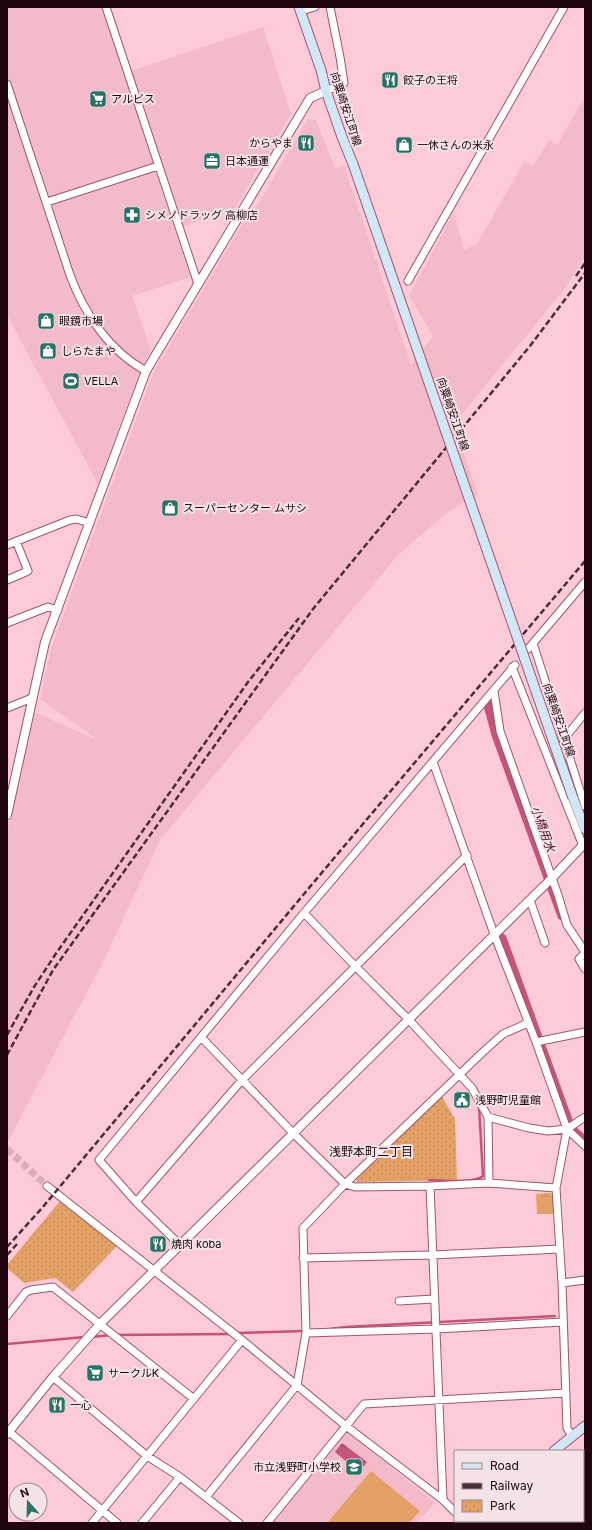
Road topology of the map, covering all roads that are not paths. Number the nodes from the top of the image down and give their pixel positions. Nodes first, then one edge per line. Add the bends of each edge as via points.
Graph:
1 (106, 7) edge
2 (315, 7) edge
3 (330, 7) edge
4 (564, 7) edge
5 (300, 9) edge
6 (7, 84) edge
7 (326, 91) junction
8 (158, 166) junction
9 (47, 202) junction
10 (408, 281) dead end
11 (198, 284) junction
12 (146, 371) junction
13 (90, 523) junction
14 (16, 541) junction
15 (7, 545) edge
16 (7, 580) edge
17 (585, 582) edge
18 (58, 610) junction
19 (7, 623) edge
20 (494, 691) junction
21 (32, 698) junction
22 (7, 708) edge
23 (585, 713) edge
24 (563, 740) junction
25 (433, 762) junction
26 (585, 806) edge
27 (7, 815) edge
28 (585, 829) edge
29 (584, 844) edge
30 (467, 855) junction
31 (552, 878) junction
32 (530, 900) junction
33 (304, 913) junction
34 (494, 934) junction
35 (545, 943) dead end
36 (585, 952) edge
37 (356, 967) junction
38 (585, 969) edge
39 (409, 1020) junction
40 (528, 1023) junction
41 (585, 1032) edge
42 (201, 1037) junction
43 (536, 1042) junction
44 (460, 1074) junction
45 (242, 1080) junction
46 (488, 1117) junction
47 (585, 1117) edge
48 (567, 1129) junction
49 (293, 1133) junction
50 (585, 1146) edge
51 (489, 1183) junction
52 (345, 1184) junction
53 (47, 1186) tunnel mouth
54 (430, 1186) junction
55 (556, 1188) junction
56 (136, 1202) junction
57 (180, 1245) junction
58 (560, 1249) junction
59 (432, 1255) junction
60 (303, 1258) junction
61 (154, 1270) junction
62 (585, 1280) edge
63 (562, 1283) junction
64 (434, 1299) junction
65 (399, 1301) dead end
66 (7, 1316) edge
67 (563, 1322) junction
68 (100, 1324) junction
69 (436, 1329) junction
70 (306, 1333) junction
71 (242, 1340) junction
72 (53, 1377) junction
73 (297, 1385) junction
74 (566, 1393) junction
75 (194, 1399) junction
76 (438, 1400) junction
77 (346, 1426) junction
78 (585, 1426) edge
79 (8, 1432) edge
80 (572, 1436) junction
81 (555, 1450) edge
82 (147, 1456) junction
83 (180, 1477) junction
84 (206, 1497) junction
85 (442, 1500) junction
86 (102, 1511) junction
87 (454, 1511) edge
88 (92, 1523) edge
89 (117, 1523) edge
90 (142, 1523) edge
91 (239, 1523) edge
92 (267, 1523) edge

1 - 8 street
2 - 5 street
3 - 7 street via 344,83
4 - 10 street
5 - 7 main road, 向粟崎安江町線
6 - 9 street
7 - 11 street via 310,98
7 - 28 main road, 向粟崎安江町線, bridge
8 - 9 street
8 - 11 street
9 - 12 street via 72,280 87,310 103,334 135,365
11 - 12 street
12 - 13 street
13 - 14 street via 70,520
13 - 18 street
14 - 15 street
14 - 16 street via 28,572
17 - 24 street via 531,646
18 - 19 street via 48,607
18 - 21 street via 45,642
20 - 25 street
20 - 29 street via 514,666
20 - 31 street via 500,731
21 - 22 street
21 - 27 street
23 - 24 street
24 - 26 street
25 - 30 street
25 - 33 street
29 - 31 street
30 - 34 street
30 - 37 street
31 - 32 street
31 - 36 street via 567,925
32 - 34 street
32 - 35 street
33 - 37 street
33 - 42 street
34 - 39 street
34 - 40 street
36 - 38 street via 579,959
37 - 39 street
37 - 45 street
39 - 44 street
39 - 49 street
40 - 43 street
40 - 44 street via 503,1034
41 - 43 street
42 - 45 street
42 - 56 street via 99,1160
43 - 48 street
44 - 46 street via 472,1088
44 - 52 street
45 - 49 street
45 - 56 street
46 - 48 street via 548,1132
46 - 51 street
47 - 48 street
48 - 50 street
48 - 55 street
49 - 52 street
49 - 57 street
51 - 54 street
51 - 55 street
52 - 54 street
52 - 60 street via 302,1228
53 - 61 street
54 - 59 street
55 - 58 street
56 - 57 street
57 - 61 street
58 - 59 street
58 - 63 street
59 - 60 street
59 - 64 street
60 - 70 street
61 - 68 street
61 - 71 street
62 - 63 street
63 - 67 street
64 - 65 street
64 - 69 street
66 - 68 street via 26,1292 53,1288
67 - 69 street
67 - 74 street
68 - 72 street
68 - 75 street
69 - 70 street
69 - 76 street
70 - 73 street
71 - 73 street
71 - 75 street
72 - 79 street
72 - 82 street
73 - 77 street
73 - 84 street
74 - 76 street
74 - 80 street via 567,1428
75 - 82 street
76 - 77 street via 364,1404
76 - 85 street
77 - 85 street
77 - 92 street
78 - 80 main road
79 - 86 street
80 - 81 main road
82 - 83 street
82 - 86 street
83 - 84 street
83 - 90 street
84 - 91 street
85 - 87 street
86 - 88 street
86 - 89 street

